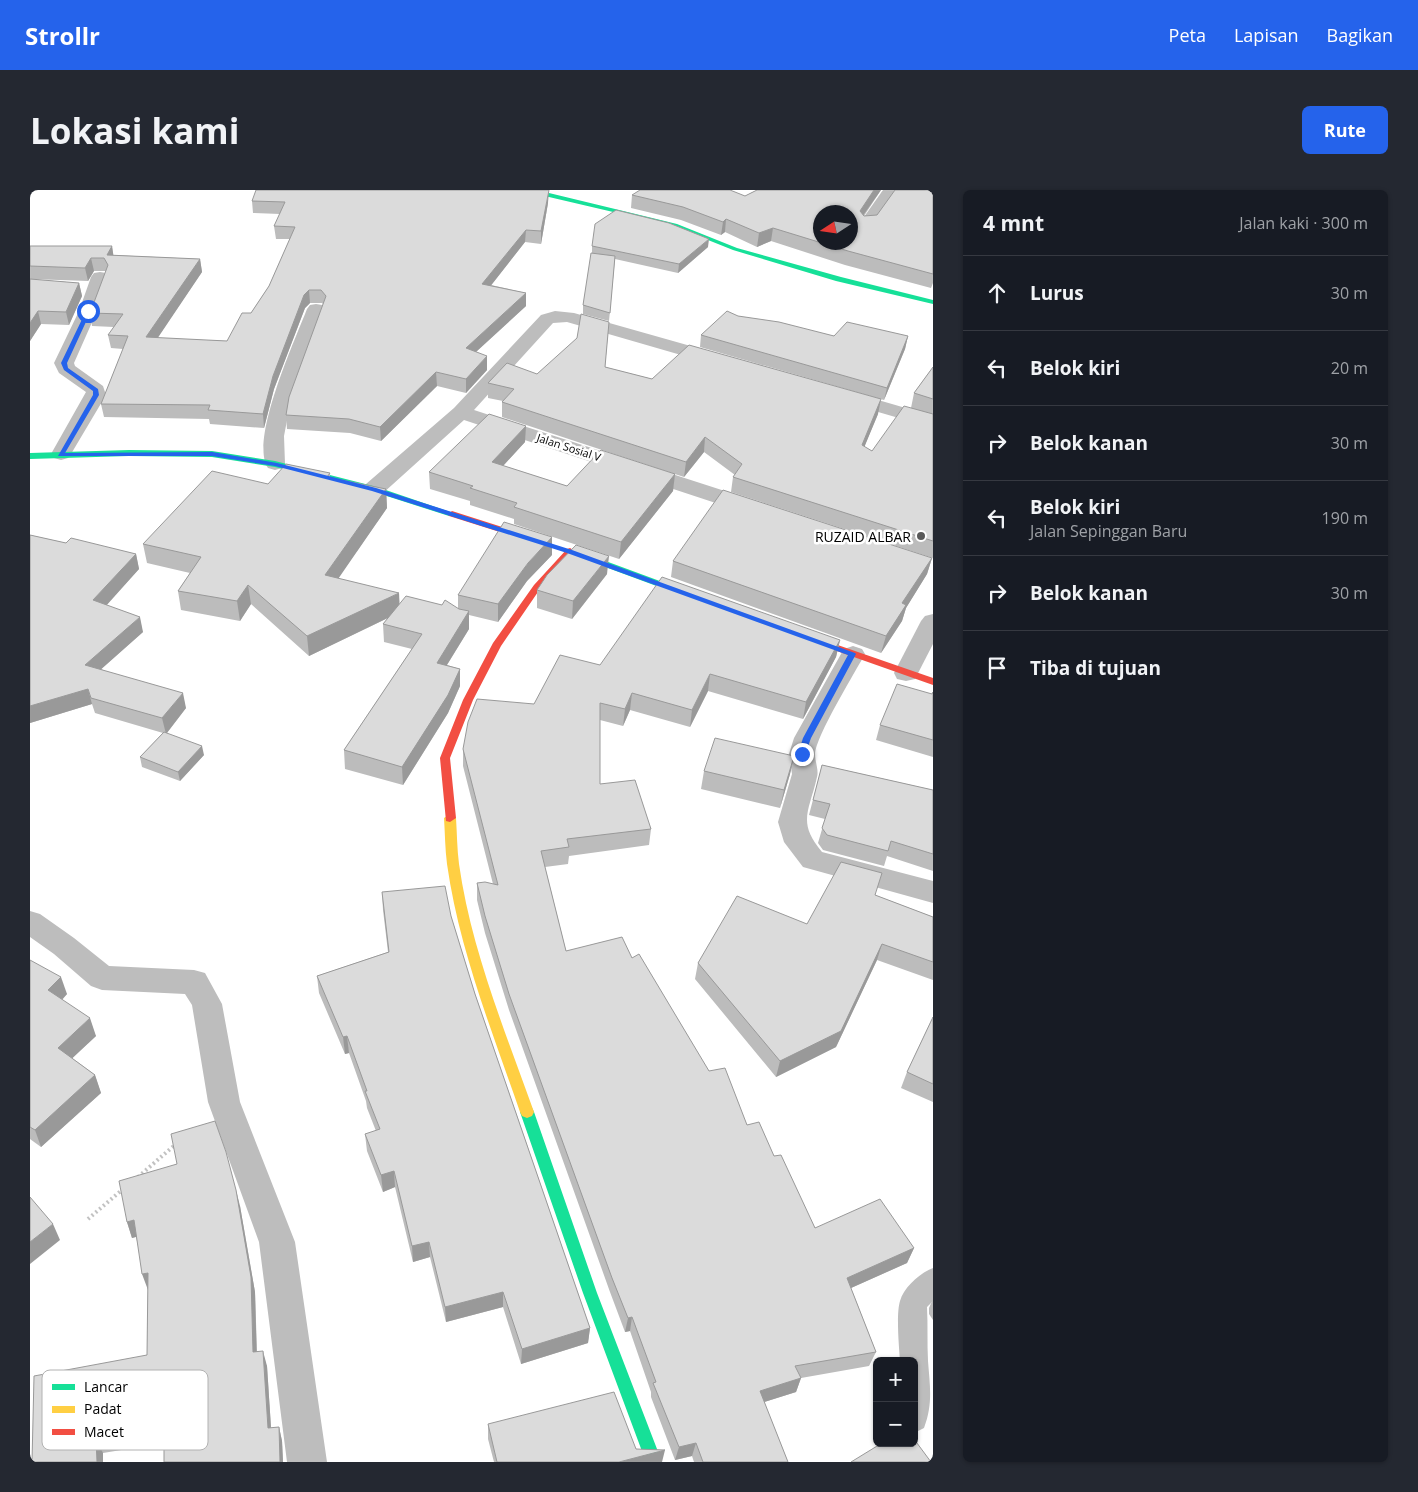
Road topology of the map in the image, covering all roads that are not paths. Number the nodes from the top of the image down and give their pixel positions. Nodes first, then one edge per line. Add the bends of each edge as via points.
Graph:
1 (452, 190) edge
2 (891, 190) edge
3 (867, 224) edge
4 (91, 285) dead end
5 (933, 302) edge
6 (316, 310) dead end
7 (741, 366) edge
8 (827, 391) edge
9 (461, 412) junction
10 (933, 422) edge
11 (61, 454) junction
12 (30, 456) edge
13 (275, 464) junction
14 (374, 489) junction
15 (772, 514) edge
16 (542, 542) edge
17 (706, 601) edge
18 (933, 621) edge
19 (789, 631) edge
20 (853, 654) junction
21 (906, 673) junction
22 (933, 682) edge
23 (933, 892) edge
24 (30, 922) edge
25 (933, 1281) edge
26 (914, 1357) edge
27 (918, 1387) edge
28 (918, 1409) edge
29 (307, 1462) edge
30 (654, 1462) edge

1 - 5 street via 558,197 675,225 735,249 839,280
2 - 3 street
4 - 11 street via 88,311 64,363 66,369 96,390 96,395
6 - 13 street via 279,410 274,436
7 - 9 street via 555,316 547,319
8 - 10 street
9 - 14 street
9 - 15 street, Jalan Sosial V
11 - 12 street
11 - 13 street via 212,454
13 - 14 street
14 - 16 street
17 - 30 street via 565,550 496,645 468,700 445,758 453,864 468,933 590,1293
18 - 21 street
19 - 20 street
20 - 21 street
20 - 23 street via 807,738 802,754 805,774 792,822 798,842 813,860
21 - 22 street
24 - 29 street via 102,978 194,982 207,1004 224,1102 277,1242
25 - 26 lane via 913,1302
27 - 28 lane via 922,1400

